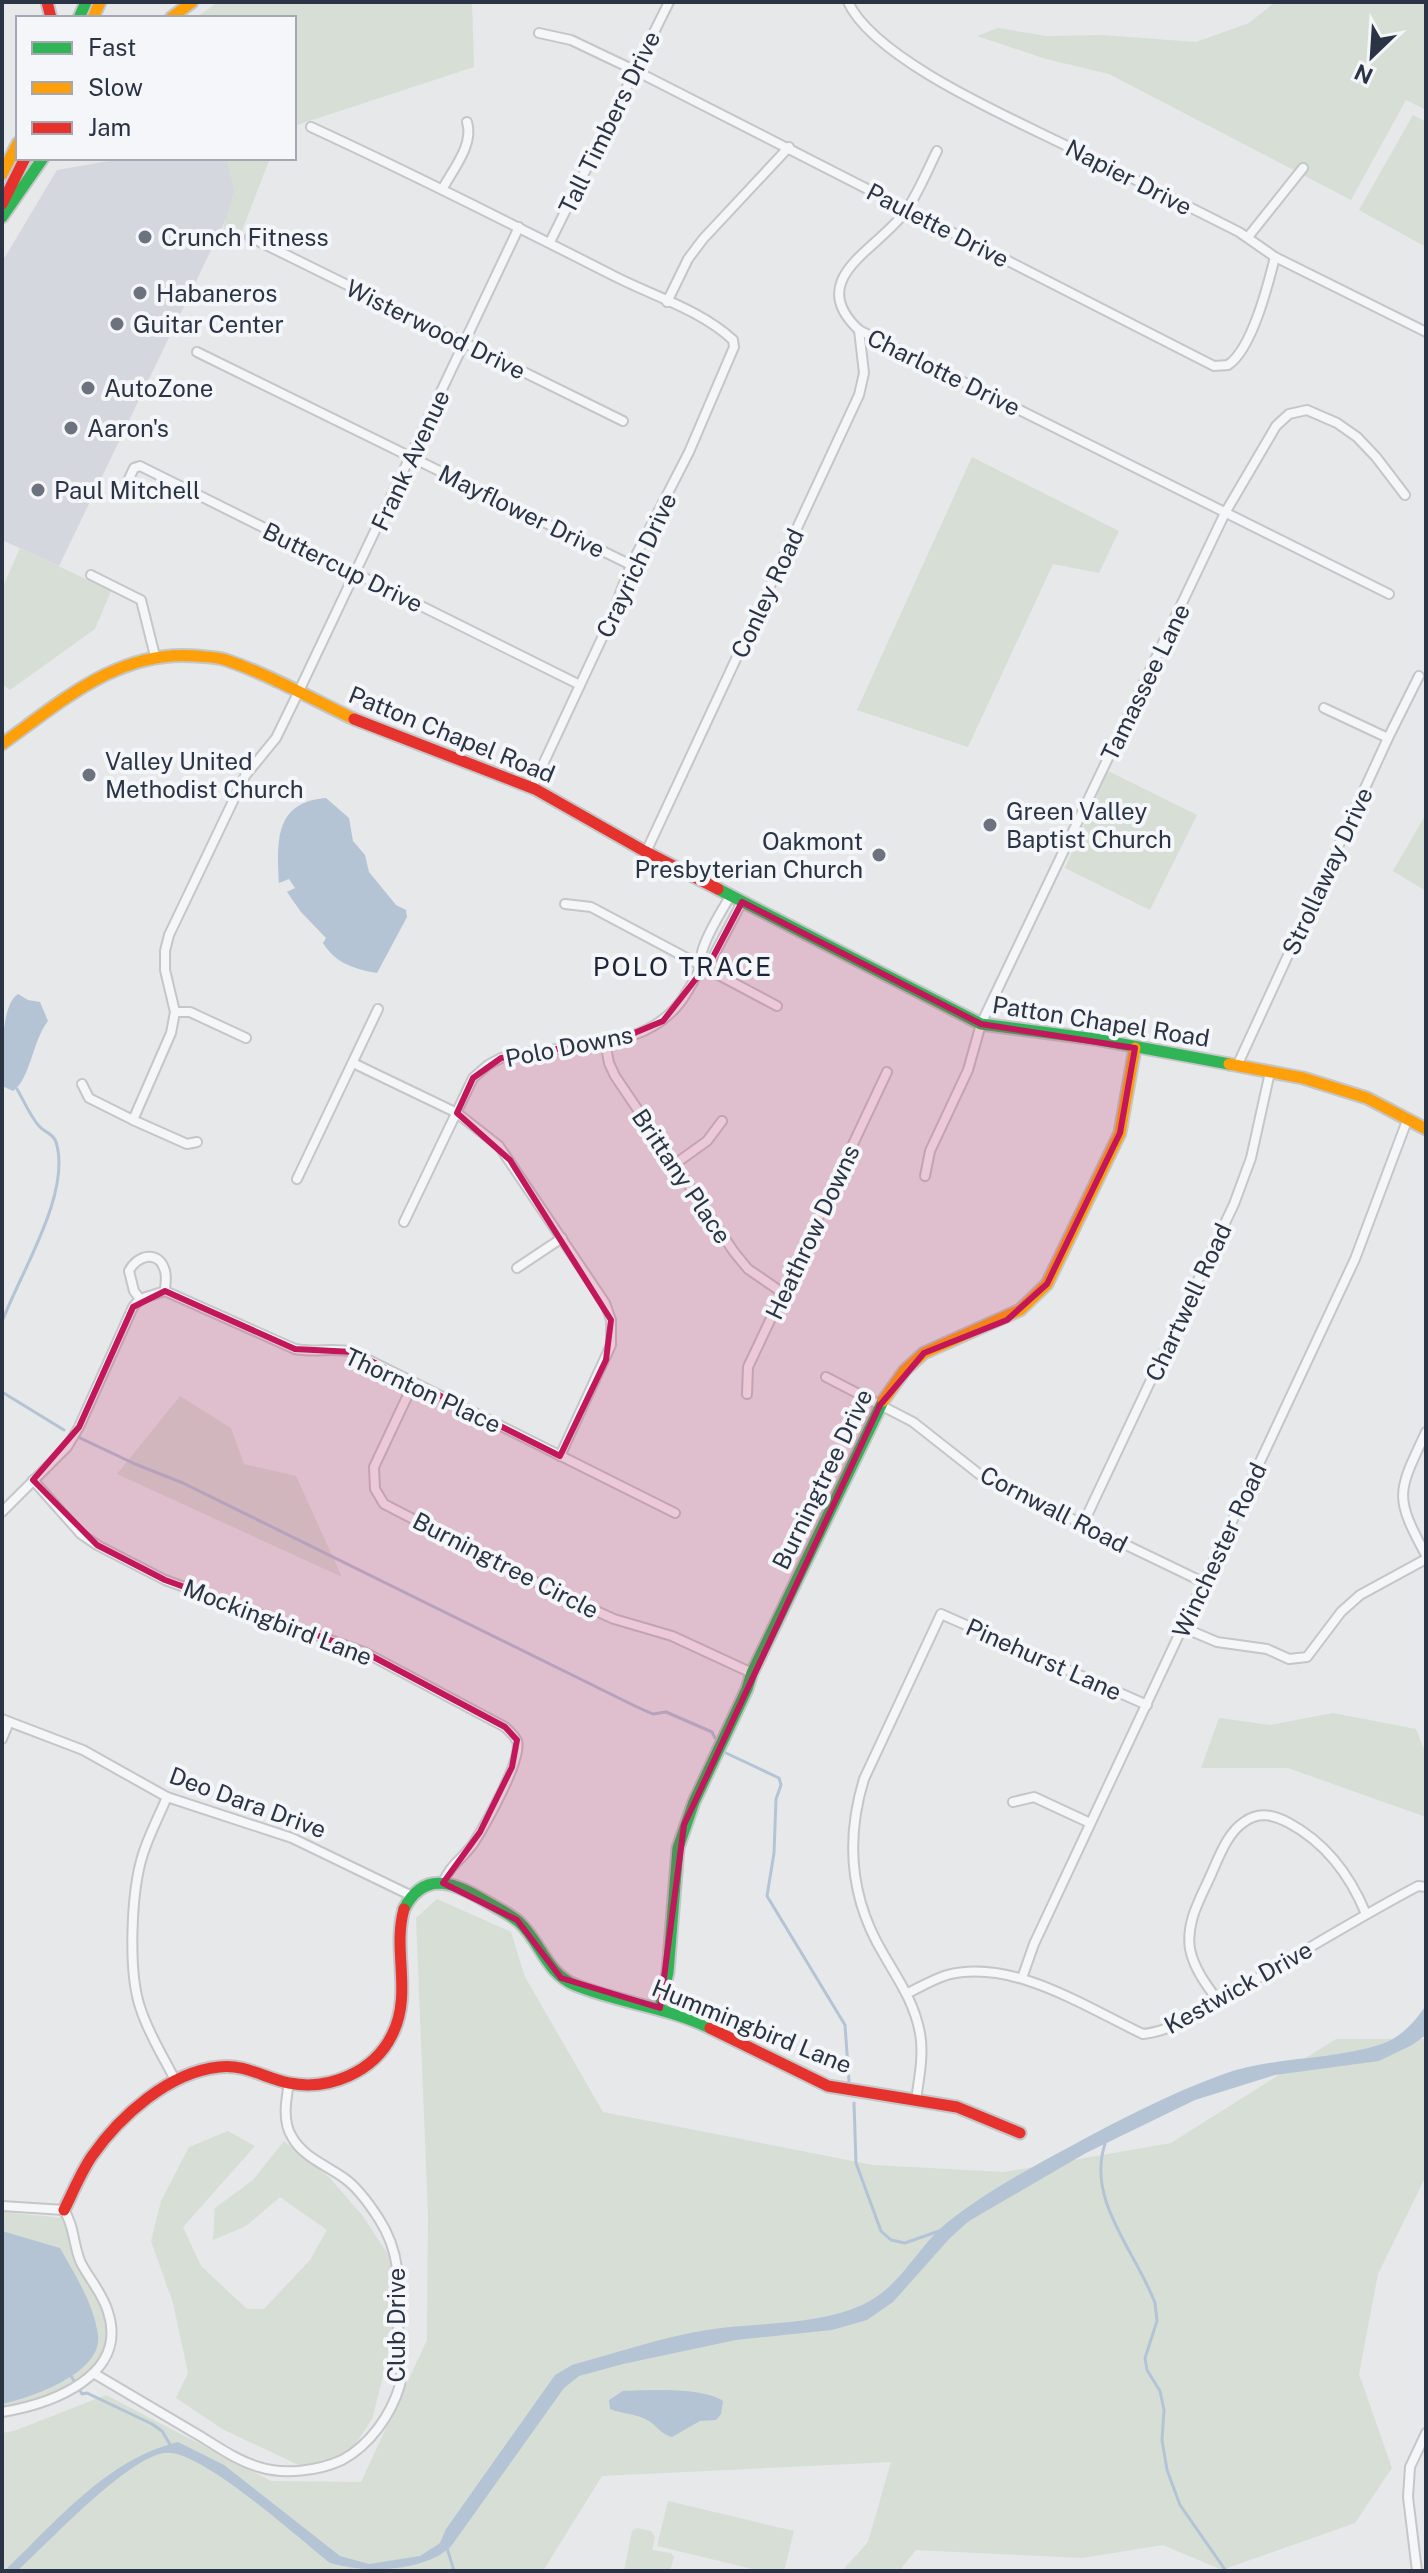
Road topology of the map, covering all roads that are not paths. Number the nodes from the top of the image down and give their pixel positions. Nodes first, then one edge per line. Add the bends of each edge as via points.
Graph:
1 (192, 2) edge
2 (669, 2) edge
3 (848, 2) edge
4 (174, 16) edge
5 (539, 33) dead end
6 (634, 70) junction
7 (467, 122) dead end
8 (311, 127) dead end
9 (16, 147) edge
10 (789, 147) junction
11 (937, 151) dead end
12 (24, 160) edge
13 (42, 160) edge
14 (1303, 168) dead end
15 (2, 174) edge
16 (443, 188) junction
17 (2, 204) edge
18 (907, 209) junction
19 (2, 217) edge
20 (519, 227) junction
21 (250, 237) dead end
22 (1248, 237) junction
23 (550, 242) junction
24 (1275, 257) junction
25 (667, 302) junction
26 (859, 330) junction
27 (1426, 332) edge
28 (465, 343) junction
29 (197, 352) dead end
30 (623, 421) dead end
31 (411, 456) junction
32 (1405, 495) dead end
33 (121, 496) dead end
34 (1225, 513) junction
35 (631, 565) junction
36 (356, 573) junction
37 (91, 575) dead end
38 (1389, 594) dead end
39 (155, 656) junction
40 (1419, 676) dead end
41 (580, 685) junction
42 (298, 693) junction
43 (1324, 708) dead end
44 (1388, 738) junction
45 (2, 744) edge
46 (532, 788) junction
47 (646, 852) junction
48 (730, 896) junction
49 (742, 902) junction
50 (565, 904) dead end
51 (701, 965) junction
52 (777, 1006) dead end
53 (378, 1009) dead end
54 (175, 1012) junction
55 (981, 1024) junction
56 (246, 1038) dead end
57 (605, 1042) junction
58 (1135, 1048) junction
59 (353, 1063) junction
60 (1237, 1066) junction
61 (887, 1072) dead end
62 (1270, 1072) junction
63 (82, 1084) dead end
64 (457, 1113) junction
65 (1408, 1118) junction
66 (133, 1120) junction
67 (722, 1121) dead end
68 (1426, 1129) edge
69 (197, 1142) dead end
70 (675, 1164) junction
71 (925, 1176) dead end
72 (297, 1179) dead end
73 (404, 1222) dead end
74 (562, 1238) junction
75 (517, 1268) dead end
76 (165, 1291) junction
77 (783, 1293) junction
78 (140, 1299) junction
79 (826, 1377) dead end
80 (414, 1382) junction
81 (747, 1394) dead end
82 (880, 1405) junction
83 (1426, 1432) edge
84 (560, 1456) junction
85 (33, 1480) junction
86 (2, 1512) edge
87 (675, 1513) dead end
88 (1083, 1524) junction
89 (1426, 1557) edge
90 (1205, 1583) junction
91 (1184, 1628) junction
92 (752, 1673) junction
93 (1147, 1705) junction
94 (5, 1721) edge
95 (2, 1739) edge
96 (167, 1797) junction
97 (1013, 1802) dead end
98 (1090, 1823) junction
99 (443, 1883) junction
100 (1426, 1887) edge
101 (412, 1896) junction
102 (1366, 1914) junction
103 (1022, 1978) junction
104 (908, 1993) junction
105 (1219, 2002) junction
106 (660, 2008) junction
107 (175, 2080) junction
108 (289, 2083) junction
109 (916, 2100) junction
110 (1020, 2133) dead end
111 (2, 2206) edge
112 (64, 2210) junction
113 (95, 2374) junction
114 (2, 2412) edge
115 (1426, 2433) edge
116 (1417, 2571) edge

1 - 4 main road
2 - 6 street, Tall Timbers Drive
3 - 22 street, Napier Drive via 856,19 884,45 942,81
5 - 6 street, Paulette Drive via 571,40
6 - 10 street, Paulette Drive
6 - 23 street, Tall Timbers Drive
7 - 16 street via 466,145
8 - 16 street
9 - 15 main road
10 - 18 street, Paulette Drive
10 - 25 street via 703,239
11 - 18 street, Charlotte Drive
12 - 17 main road
13 - 19 main road
14 - 22 street
16 - 20 street
18 - 24 street, Paulette Drive via 1214,366 1223,367 1237,356 1259,312
18 - 26 street, Charlotte Drive via 842,278 841,310
20 - 23 street
20 - 28 street, Frank Avenue
21 - 28 street, Wisterwood Drive
22 - 24 street, Napier Drive
23 - 25 street
24 - 27 street, Napier Drive
25 - 35 street, Crayrich Drive via 733,340 734,347
26 - 34 street, Charlotte Drive
26 - 47 street, Conley Road via 864,373 859,395
28 - 30 street, Wisterwood Drive
28 - 31 street, Frank Avenue
29 - 31 street, Mayflower Drive
31 - 35 street, Mayflower Drive
31 - 36 street, Frank Avenue
32 - 34 street, Tamassee Lane via 1357,437 1307,410 1289,414 1276,426
33 - 36 street, Buttercup Drive via 140,466
34 - 38 street
34 - 55 street, Tamassee Lane
35 - 41 street, Crayrich Drive
36 - 41 street, Buttercup Drive
36 - 42 street, Frank Avenue
37 - 39 street via 141,600
39 - 42 main road, Patton Chapel Road via 224,659
39 - 45 main road, Patton Chapel Road via 96,678
40 - 44 street, Strollaway Drive
41 - 46 street, Crayrich Drive
42 - 46 main road, Patton Chapel Road
42 - 54 street, Frank Avenue via 276,738 245,776 169,935 165,970
43 - 44 street
44 - 60 street, Strollaway Drive
46 - 47 main road, Patton Chapel Road
47 - 48 main road, Patton Chapel Road
48 - 49 main road, Patton Chapel Road
48 - 51 street, Polo Downs via 702,952
49 - 51 street, Polo Downs via 713,957
49 - 55 main road, Patton Chapel Road
50 - 51 street via 591,907
51 - 52 street
51 - 57 street, Polo Downs via 674,1012 663,1021
53 - 59 street
54 - 56 street via 190,1012
54 - 66 street
55 - 58 main road, Patton Chapel Road
55 - 71 street, Tamassee Lane
57 - 64 street, Polo Downs via 501,1058 473,1078
57 - 70 street, Brittany Place via 615,1076
58 - 60 main road, Patton Chapel Road
58 - 82 main road, Burningtree Drive via 1120,1133 1038,1297 1007,1320 924,1353 897,1377
59 - 64 street
59 - 72 street
60 - 62 main road, Patton Chapel Road
61 - 77 street, Heathrow Downs
62 - 65 main road, Patton Chapel Road via 1367,1098
62 - 88 street, Chartwell Road via 1251,1158 1234,1204
63 - 66 street via 89,1098
64 - 73 street, Polo Downs
64 - 74 street via 499,1146
65 - 68 main road, Patton Chapel Road
65 - 90 street, Winchester Road via 1355,1259
66 - 69 street via 187,1144
67 - 70 street via 707,1141
70 - 77 street, Brittany Place via 748,1269
74 - 75 street
74 - 84 street via 605,1303 611,1333 606,1360
76 - 78 street
76 - 78 street via 162,1265 152,1257 137,1259 129,1271
76 - 80 street, Thornton Place via 295,1349 353,1352
77 - 81 street, Heathrow Downs via 748,1367
78 - 85 street via 79,1427 67,1447
79 - 82 street, Cornwall Road
80 - 84 street, Thornton Place
80 - 92 street, Burningtree Circle via 374,1467 375,1489 384,1504 567,1598 672,1636
82 - 88 street, Cornwall Road via 913,1422 979,1474
82 - 92 main road, Burningtree Drive
83 - 89 street via 1402,1490 1405,1516
84 - 87 street, Thornton Place
85 - 86 street
85 - 99 street, Mockingbird Lane via 97,1545 165,1580 366,1653 505,1727 517,1740 512,1767 480,1832
88 - 90 street, Cornwall Road
89 - 91 street via 1360,1595 1307,1657 1289,1659 1267,1649 1217,1642
90 - 91 street, Winchester Road
91 - 93 street, Winchester Road
92 - 106 main road, Burningtree Drive via 678,1848
93 - 98 street, Winchester Road
93 - 104 street, Pinehurst Lane via 941,1614 870,1763 853,1823 852,1867 862,1912
94 - 95 street
94 - 96 street, Deo Dara Drive via 83,1750
96 - 101 street, Deo Dara Drive via 292,1838
96 - 107 street via 138,1877 134,1974 147,2026
97 - 98 street via 1034,1797
98 - 103 street, Winchester Road
99 - 101 main road
99 - 106 main road, Hummingbird Lane via 517,1920 561,1978
100 - 102 street, Kestwick Drive via 1418,1886
101 - 108 main road via 402,1912 401,2005 389,2042 369,2065 347,2078
102 - 105 street, Kestwick Drive
102 - 105 street via 1332,1855 1307,1832 1278,1817 1261,1815 1245,1821 1221,1852 1192,1916 1191,1951
103 - 104 street, Kestwick Drive via 963,1973
103 - 105 street, Kestwick Drive via 1143,2034 1159,2033
104 - 109 street via 921,2049
106 - 109 main road, Hummingbird Lane via 814,2081
107 - 108 main road via 221,2065
107 - 112 main road via 114,2128 91,2158
108 - 113 street, Club Drive via 285,2103 290,2135 307,2155 361,2195 380,2220 399,2269 402,2381 373,2436 351,2455 313,2469 258,2467
109 - 110 main road, Hummingbird Lane via 957,2107
111 - 112 street
112 - 113 street via 79,2260 108,2311 113,2333
113 - 114 street via 70,2391
115 - 116 street via 1410,2467 1408,2497

